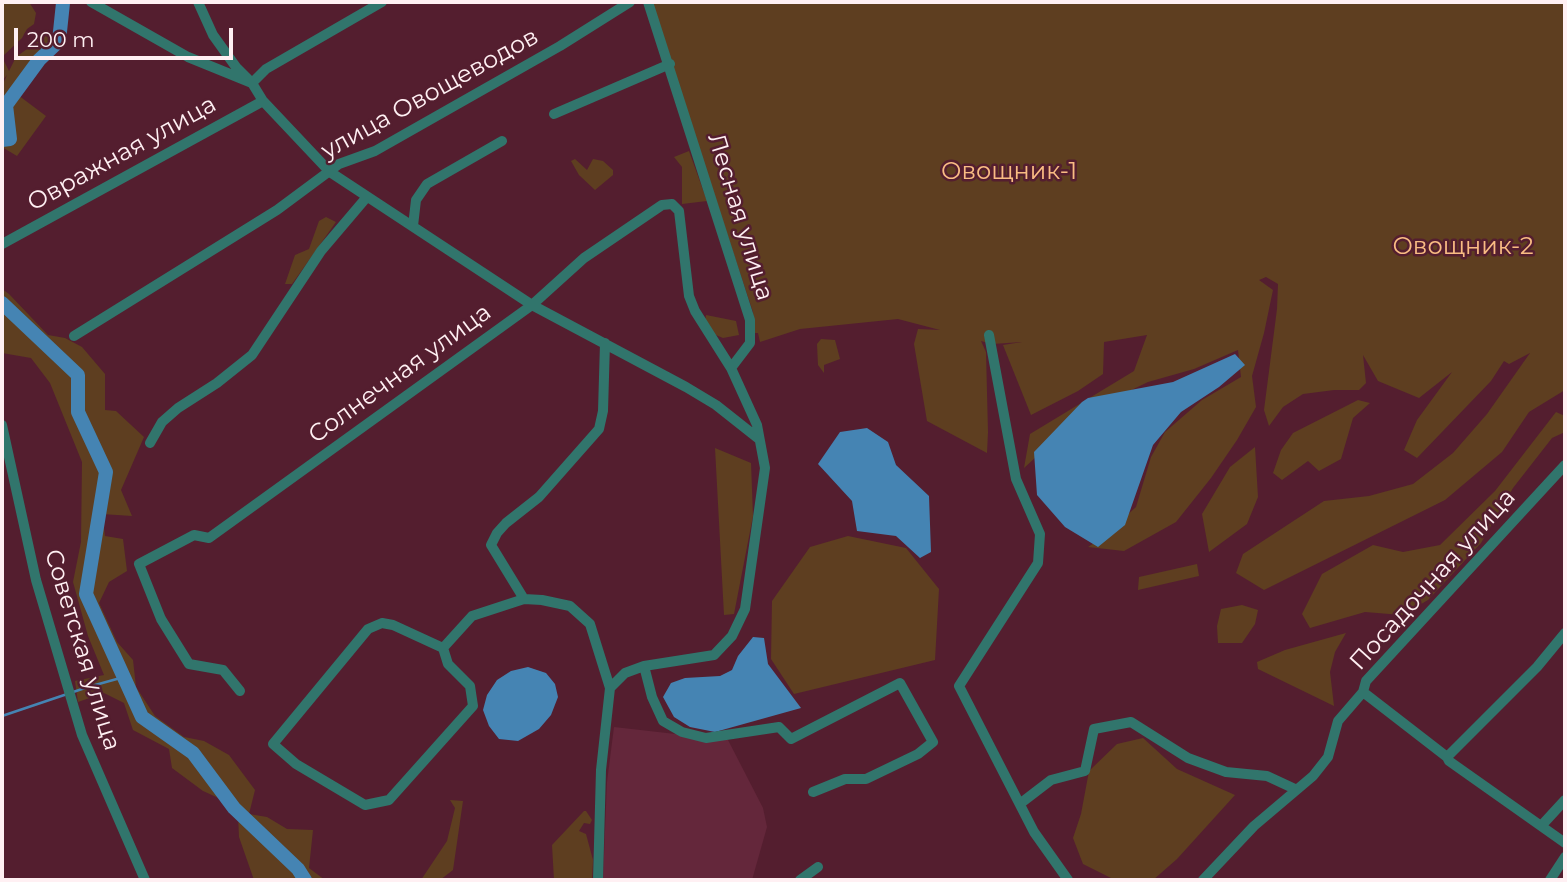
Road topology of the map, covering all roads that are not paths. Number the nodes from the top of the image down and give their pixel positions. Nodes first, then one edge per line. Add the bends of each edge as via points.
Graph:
1 (91, 2) edge
2 (198, 2) edge
3 (382, 2) edge
4 (630, 2) edge
5 (648, 2) edge
6 (670, 64) junction
7 (252, 83) junction
8 (263, 101) junction
9 (554, 114) dead end
10 (502, 141) dead end
11 (330, 172) junction
12 (366, 198) junction
13 (413, 226) junction
14 (2, 244) edge
15 (532, 305) junction
16 (989, 335) dead end
17 (74, 336) dead end
18 (605, 343) junction
19 (731, 368) junction
20 (2, 425) edge
21 (758, 439) junction
22 (150, 443) dead end
23 (1565, 465) edge
24 (524, 599) junction
25 (1565, 633) edge
26 (443, 648) junction
27 (644, 666) junction
28 (610, 688) junction
29 (240, 691) dead end
30 (1363, 692) junction
31 (1447, 757) junction
32 (1295, 789) junction
33 (813, 792) dead end
34 (1565, 800) edge
35 (1021, 803) junction
36 (1542, 825) junction
37 (1565, 843) edge
38 (1565, 858) edge
39 (818, 867) dead end
40 (145, 880) edge
41 (598, 880) edge
42 (800, 880) edge
43 (1068, 880) edge
44 (1203, 880) edge
45 (1550, 880) edge

1 - 7 street via 188,57
2 - 7 street via 213,35
3 - 7 street via 266,69
4 - 11 street, улица Овощеводов via 549,52
5 - 6 street, Лесная улица
6 - 9 street
6 - 19 street, Лесная улица via 750,320 750,343
7 - 8 street
8 - 11 street
8 - 14 street, Овражная улица
10 - 13 street via 427,184 416,200
11 - 12 street
11 - 17 street, улица Овощеводов
12 - 13 street
12 - 22 street via 321,251 252,355 178,408 162,422
13 - 15 street
15 - 18 street
15 - 19 street, Солнечная улица via 584,258 662,205 672,204 679,211 689,296
15 - 29 street, Солнечная улица via 209,538 194,536 139,564 161,619 189,664 223,670
16 - 35 street via 1016,478 1040,534 1038,563 959,686
18 - 21 street via 716,405
18 - 24 street via 599,429 539,497 506,523 491,545
19 - 21 street via 757,425
20 - 40 street, Советская улица via 36,580 82,735
21 - 27 street via 765,468 762,499 744,609 732,636 714,655
23 - 30 street, Посадочная улица via 1381,663
24 - 26 street via 472,616
24 - 28 street via 570,606 590,624
25 - 31 street
26 - 26 street via 393,625 382,623 368,629 273,744 296,764 365,805 389,800 473,706 470,686 449,664
27 - 28 street via 625,673
27 - 33 street via 663,721 706,738 779,727 791,739 900,683 933,743 866,779 845,779
28 - 41 street via 601,770
30 - 31 street
30 - 32 street, Посадочная улица via 1338,721 1328,757
31 - 36 street
32 - 35 street via 1267,776 1226,772 1188,758 1131,722 1094,729 1084,771 1051,780
32 - 44 street, Посадочная улица
34 - 36 street
35 - 43 street via 1034,832
36 - 37 street
38 - 45 street
39 - 42 street

